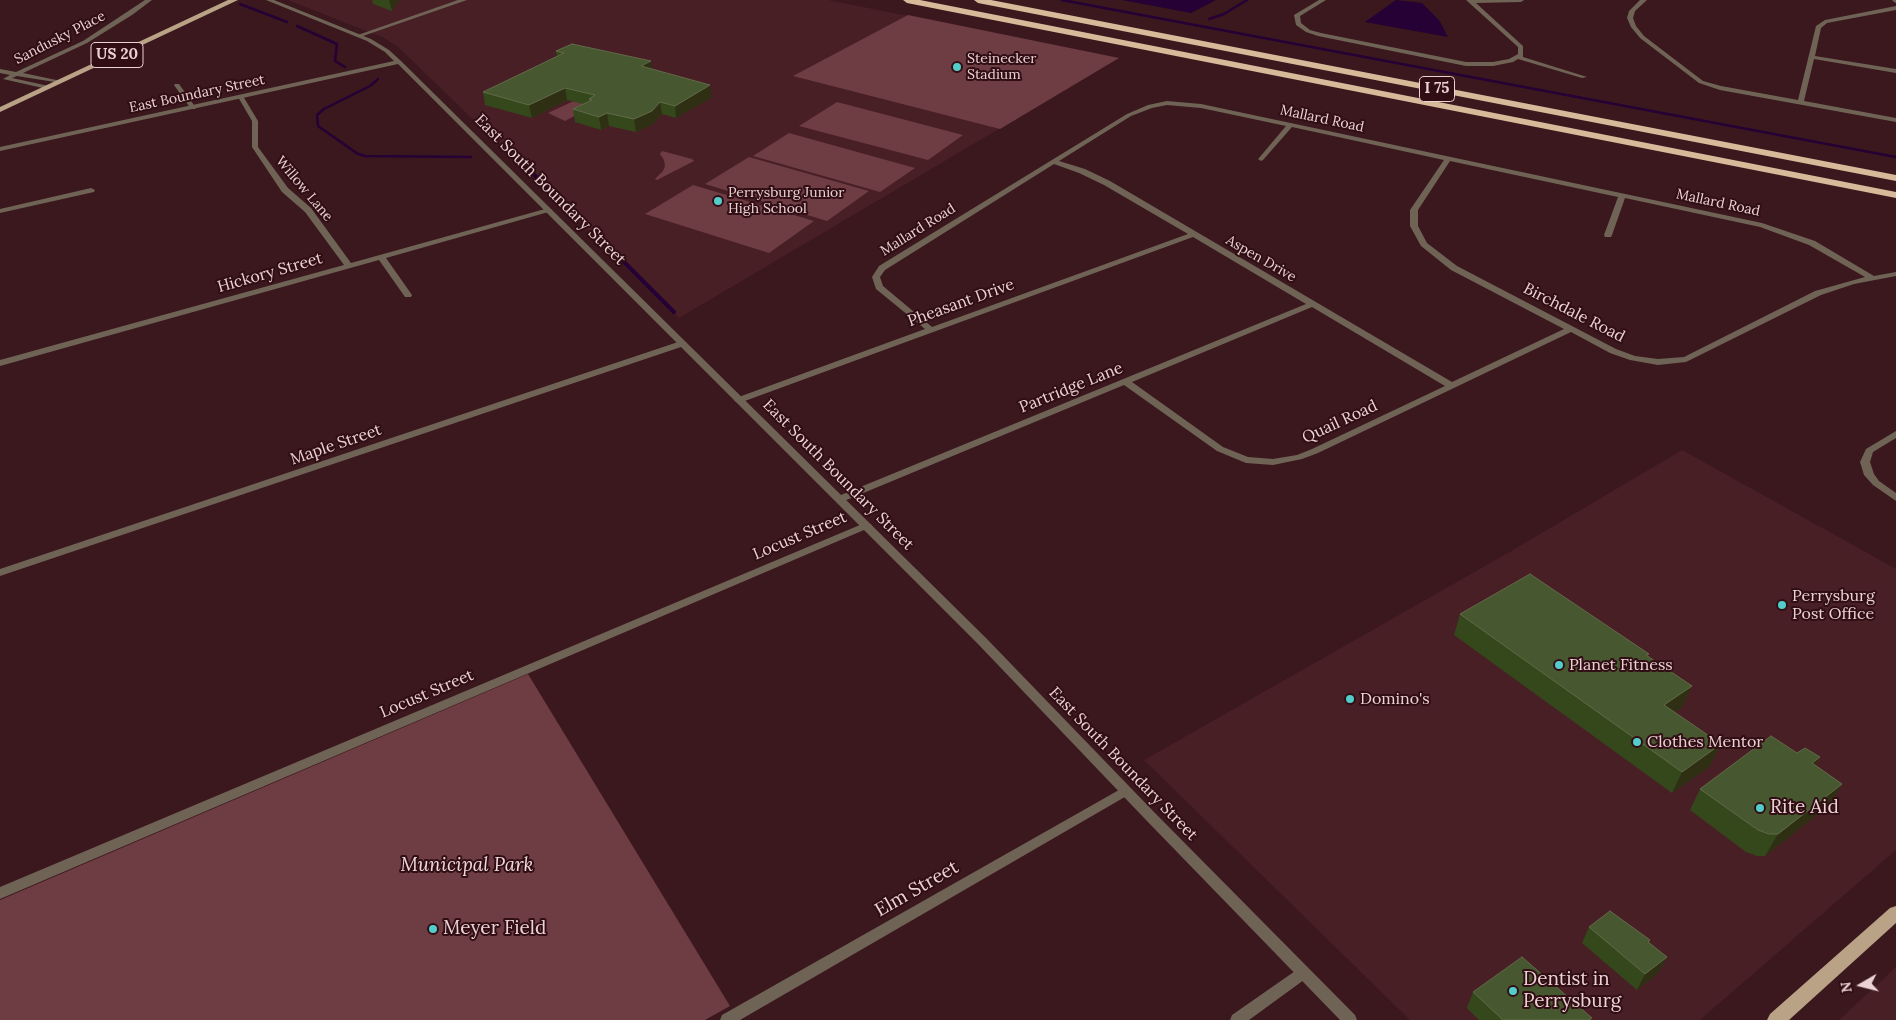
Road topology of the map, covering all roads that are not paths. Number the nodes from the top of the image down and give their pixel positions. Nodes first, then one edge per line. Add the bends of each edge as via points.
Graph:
1 (149, 0) edge
2 (217, 0) edge
3 (234, 0) edge
4 (269, 0) edge
5 (464, 0) edge
6 (894, 0) edge
7 (907, 0) edge
8 (978, 0) edge
9 (1322, 0) edge
10 (1521, 0) edge
11 (1644, 0) edge
12 (1470, 1) edge
13 (1896, 8) edge
14 (1000, 18) junction
15 (358, 36) junction
16 (1518, 57) junction
17 (1812, 57) junction
18 (399, 62) junction
19 (0, 71) edge
20 (1896, 71) edge
21 (16, 74) junction
22 (1584, 77) dead end
23 (3, 78) edge
24 (46, 83) junction
25 (177, 84) dead end
26 (34, 85) junction
27 (241, 97) junction
28 (0, 101) edge
29 (1801, 102) junction
30 (193, 108) junction
31 (0, 110) edge
32 (1896, 120) edge
33 (1291, 125) junction
34 (0, 149) edge
35 (1448, 158) junction
36 (1261, 159) dead end
37 (1054, 162) junction
38 (1896, 178) edge
39 (91, 190) dead end
40 (1622, 195) junction
41 (1896, 195) edge
42 (0, 211) edge
43 (548, 211) junction
44 (1194, 234) junction
45 (1608, 234) dead end
46 (381, 257) junction
47 (350, 266) junction
48 (1896, 274) edge
49 (1872, 278) junction
50 (408, 295) dead end
51 (1313, 304) junction
52 (1571, 329) junction
53 (931, 330) junction
54 (681, 344) junction
55 (0, 363) edge
56 (1126, 382) junction
57 (1452, 386) junction
58 (738, 400) junction
59 (1896, 434) edge
60 (1896, 498) edge
61 (840, 499) junction
62 (867, 525) junction
63 (0, 574) edge
64 (1126, 791) junction
65 (0, 892) edge
66 (1896, 913) edge
67 (1304, 973) junction
68 (727, 1020) edge
69 (1237, 1020) edge
70 (1350, 1020) edge
71 (1776, 1020) edge

1 - 21 street, Sandusky Place via 85,42
2 - 24 main road, US 20
3 - 24 main road, US 20 via 59,82
4 - 15 street, East South Boundary Street
5 - 15 street
6 - 14 highway
7 - 14 highway, I 75
8 - 38 highway, I 75
9 - 16 street via 1297,15 1298,24 1320,35 1466,64 1492,64
10 - 12 street
11 - 29 street via 1632,11 1632,26 1642,38 1694,78 1720,88
12 - 16 street via 1521,47 1522,56
13 - 17 street via 1821,24
14 - 41 highway, I 75
15 - 18 street, East South Boundary Street via 379,45
16 - 22 street
17 - 20 street
17 - 29 street
18 - 27 street, East Boundary Street
18 - 43 street, East South Boundary Street
19 - 21 street
21 - 23 street, Sandusky Place
21 - 24 street
23 - 26 street
24 - 26 main road, US 20
24 - 31 main road, US 20
25 - 30 street
26 - 28 main road, US 20
27 - 30 street, East Boundary Street
27 - 47 street, Willow Lane via 255,120 255,147 286,190 308,210
29 - 32 street
30 - 34 street, East Boundary Street
33 - 35 street, Mallard Road
33 - 36 street
33 - 37 street, Mallard Road via 1201,106 1161,103 1135,112
35 - 40 street, Mallard Road
35 - 52 street, Birchdale Road via 1414,210 1414,226 1424,244 1454,268
37 - 44 street, Aspen Drive via 1092,176
37 - 53 street, Mallard Road via 882,268 876,277 883,292
39 - 42 street
40 - 45 street
40 - 49 street, Mallard Road via 1778,230 1812,243
43 - 46 street, Hickory Street
43 - 54 street, East South Boundary Street
44 - 51 street, Aspen Drive
44 - 53 street, Pheasant Drive
46 - 47 street, Hickory Street
46 - 50 street
47 - 55 street, Hickory Street
48 - 49 street, Birchdale Road
49 - 52 street, Birchdale Road via 1818,293 1695,356 1678,361 1633,358
51 - 56 street, Partridge Lane
51 - 57 street, Aspen Drive
52 - 57 street, Quail Road
53 - 58 street, Pheasant Drive
54 - 58 street, East South Boundary Street
54 - 63 street, Maple Street
56 - 57 street, Quail Road via 1220,449 1246,460 1264,462 1283,461 1315,451
56 - 61 street, Partridge Lane
58 - 61 street, East South Boundary Street
59 - 60 street via 1869,451 1865,462 1876,483
61 - 62 street, East South Boundary Street
62 - 64 street, East South Boundary Street
62 - 65 street, Locust Street
64 - 67 street, East South Boundary Street
64 - 68 street, Elm Street
66 - 71 main road
67 - 69 street
67 - 70 street, East South Boundary Street

